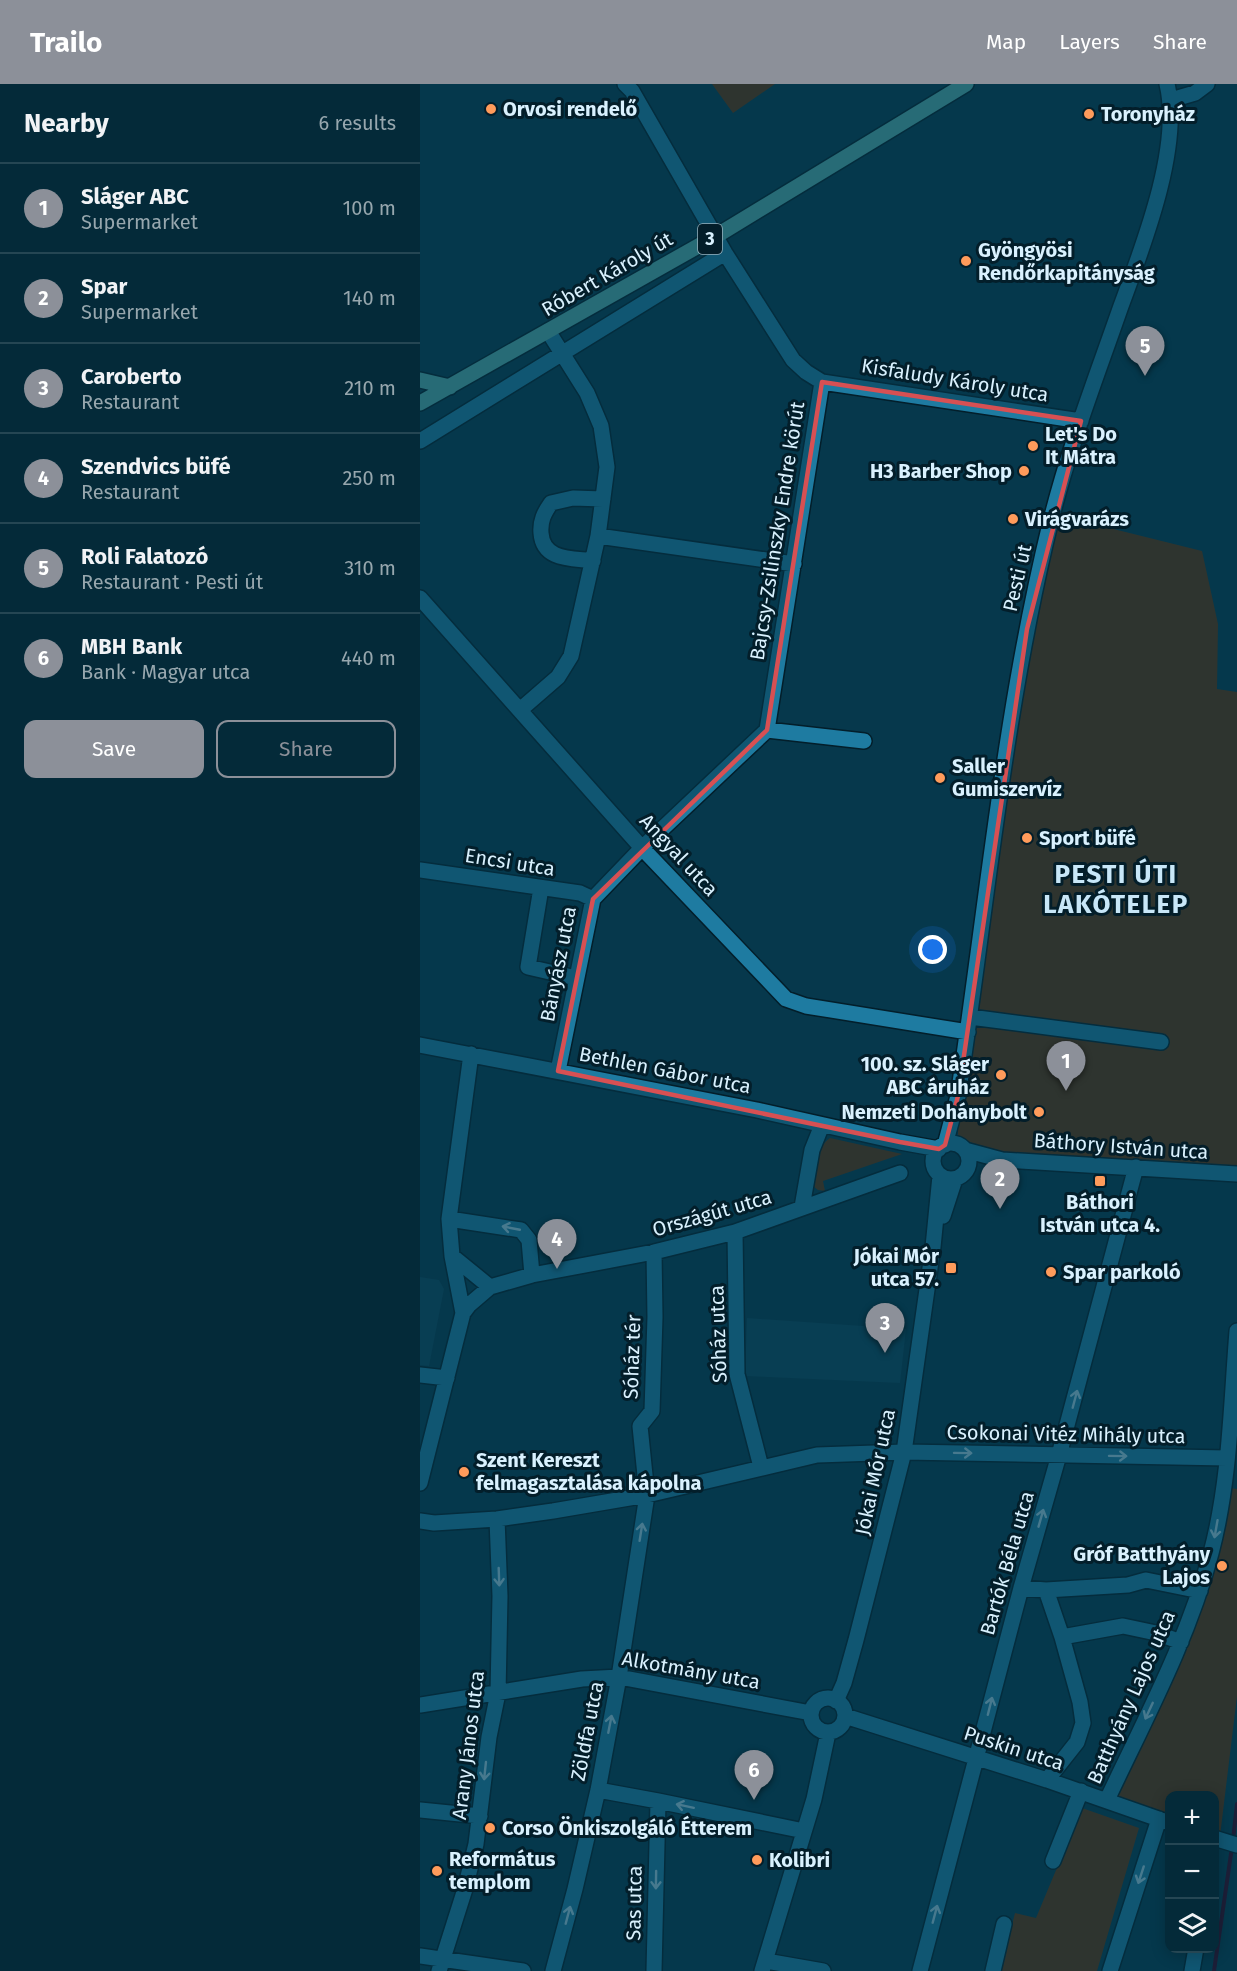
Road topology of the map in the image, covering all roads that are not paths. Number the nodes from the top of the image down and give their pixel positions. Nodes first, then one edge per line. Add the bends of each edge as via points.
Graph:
1 (625, 84) edge
2 (966, 84) edge
3 (1167, 84) edge
4 (1208, 84) edge
5 (1171, 100) junction
6 (716, 236) junction
7 (726, 254) junction
8 (548, 331) junction
9 (562, 354) junction
10 (420, 380) edge
11 (822, 382) junction
12 (450, 387) junction
13 (420, 403) edge
14 (1081, 421) junction
15 (420, 441) edge
16 (603, 498) junction
17 (598, 536) junction
18 (593, 561) junction
19 (794, 564) junction
20 (420, 598) edge
21 (520, 710) junction
22 (767, 730) junction
23 (864, 741) dead end
24 (642, 848) junction
25 (420, 870) edge
26 (541, 888) junction
27 (593, 899) junction
28 (576, 978) junction
29 (969, 1025) junction
30 (1161, 1042) dead end
31 (420, 1045) edge
32 (471, 1054) junction
33 (558, 1071) junction
34 (822, 1125) junction
35 (950, 1159) junction
36 (1136, 1167) junction
37 (900, 1173) dead end
38 (1237, 1174) edge
39 (802, 1207) junction
40 (449, 1219) junction
41 (735, 1232) junction
42 (654, 1252) junction
43 (452, 1256) junction
44 (532, 1275) junction
45 (490, 1287) junction
46 (463, 1313) junction
47 (1237, 1331) edge
48 (420, 1375) edge
49 (447, 1378) junction
50 (904, 1452) junction
51 (1059, 1455) junction
52 (761, 1467) junction
53 (1230, 1468) edge
54 (420, 1483) edge
55 (647, 1495) junction
56 (497, 1519) junction
57 (420, 1521) edge
58 (1021, 1587) junction
59 (1046, 1590) junction
60 (1200, 1591) junction
61 (1062, 1637) junction
62 (1181, 1642) junction
63 (619, 1677) junction
64 (498, 1693) junction
65 (836, 1701) junction
66 (420, 1705) edge
67 (811, 1713) junction
68 (845, 1716) junction
69 (828, 1732) junction
70 (977, 1757) junction
71 (1047, 1780) junction
72 (598, 1790) junction
73 (1081, 1791) junction
74 (1107, 1800) junction
75 (658, 1801) junction
76 (420, 1810) edge
77 (480, 1816) junction
78 (1164, 1821) edge
79 (804, 1831) junction
80 (1219, 1839) edge
81 (1237, 1845) edge
82 (1053, 1861) dead end
83 (1004, 1924) dead end
84 (1195, 1953) edge
85 (420, 1956) edge
86 (441, 1965) edge
87 (764, 1966) edge
88 (523, 1971) edge
89 (553, 1971) edge
90 (654, 1971) edge
91 (823, 1971) edge
92 (920, 1971) edge
93 (993, 1971) edge
94 (1110, 1971) edge
95 (1192, 1971) edge

1 - 6 street, Bajcsy-Zsilinszky Endre körút
2 - 6 main road, Róbert Károly út / 3
3 - 5 street, Pesti út
4 - 5 street via 1195,93
5 - 14 street, Pesti út via 1159,197
6 - 7 street, Bajcsy-Zsilinszky Endre körút
6 - 8 main road, Róbert Károly út / 3
7 - 9 street
7 - 11 street, Bajcsy-Zsilinszky Endre körút via 793,360
8 - 9 street
8 - 12 main road, Róbert Károly út / 3
9 - 15 street
9 - 16 street via 602,426 607,467
10 - 12 main road
11 - 14 street, Kisfaludy Károly utca
11 - 19 street, Bajcsy-Zsilinszky Endre körút
12 - 13 main road, Róbert Károly út / 3
14 - 29 street, Pesti út via 1050,525 1027,630
16 - 17 street
16 - 18 street via 551,502 543,514 542,542 547,551
17 - 18 street
17 - 19 street
18 - 21 street via 571,656 558,677
19 - 22 street, Bajcsy-Zsilinszky Endre körút
20 - 21 street, Angyal utca
21 - 24 street, Angyal utca
22 - 23 street
22 - 24 street
24 - 27 street, Bányász utca
24 - 29 street, Angyal utca via 786,999 806,1006
25 - 26 street, Encsi utca
26 - 27 street, Encsi utca
26 - 28 street via 528,967
27 - 28 street, Bányász utca
28 - 33 street, Bányász utca
29 - 30 street, Angyal utca
29 - 35 street, Pesti út
31 - 32 street, Bethlen Gábor utca
32 - 33 street, Bethlen Gábor utca
32 - 40 street
33 - 34 street, Bethlen Gábor utca
34 - 35 street, Bethlen Gábor utca via 900,1142
34 - 39 street via 812,1150
35 - 36 street, Báthory István utca
35 - 50 street, Jókai Mór utca via 933,1247
36 - 38 street, Báthory István utca
51 -> 36 street, Bartók Béla utca
37 - 39 street, Országút utca
39 - 41 street, Országút utca
40 - 43 street
44 -> 40 street via 529,1240 521,1230
41 - 42 street, Országút utca
41 - 52 street, Sóház utca via 737,1374
42 - 44 street, Országút utca
42 - 55 street, Sóház tér via 652,1411 640,1426
43 - 45 street
43 - 46 street
44 - 45 street, Országút utca
45 - 46 street, Országút utca
46 - 49 street
47 - 53 street, Batthyány Lajos utca
48 - 49 street
49 - 54 street
50 -> 51 street, Csokonai Vitéz Mihály utca
50 - 52 street, Csokonai Vitéz Mihály utca via 817,1455
50 - 65 street, Jókai Mór utca via 856,1640
51 -> 53 street, Csokonai Vitéz Mihály utca
58 -> 51 street, Bartók Béla utca
52 - 55 street, Csokonai Vitéz Mihály utca
53 -> 60 street, Batthyány Lajos utca
55 - 56 street, Csokonai Vitéz Mihály utca
63 -> 55 street, Zöldfa utca
56 - 57 street, Csokonai Vitéz Mihály utca
56 -> 64 street, Arany János utca
58 - 59 street
70 -> 58 street, Bartók Béla utca
59 - 60 street via 1128,1585 1146,1580
59 - 61 street
60 - 62 street, Batthyány Lajos utca
61 - 62 street via 1123,1626
61 - 71 street via 1083,1724 1077,1742
62 -> 74 street, Batthyány Lajos utca
63 - 64 street, Alkotmány utca
63 - 67 street, Alkotmány utca
72 -> 63 street, Zöldfa utca
64 - 66 street, Alkotmány utca
64 -> 77 street, Arany János utca
65 - 67 street via 822,1700
65 - 68 street via 842,1705
67 - 69 street via 815,1726
68 - 69 street via 839,1729
68 - 70 street, Puskin utca
69 - 79 street
70 - 71 street, Puskin utca
92 -> 70 street, Bartók Béla utca
71 - 73 street, Puskin utca
72 - 75 street
89 -> 72 street, Zöldfa utca
73 - 74 street, Puskin utca
73 - 82 street
74 - 78 street, Puskin utca
79 -> 75 street
75 -> 90 street, Sas utca
76 - 77 street
77 - 86 street, Arany János utca via 465,1889
78 -> 94 street
79 - 87 street
80 - 81 street
83 - 93 street
84 - 95 street
85 - 86 street
86 - 88 street
87 - 91 street

